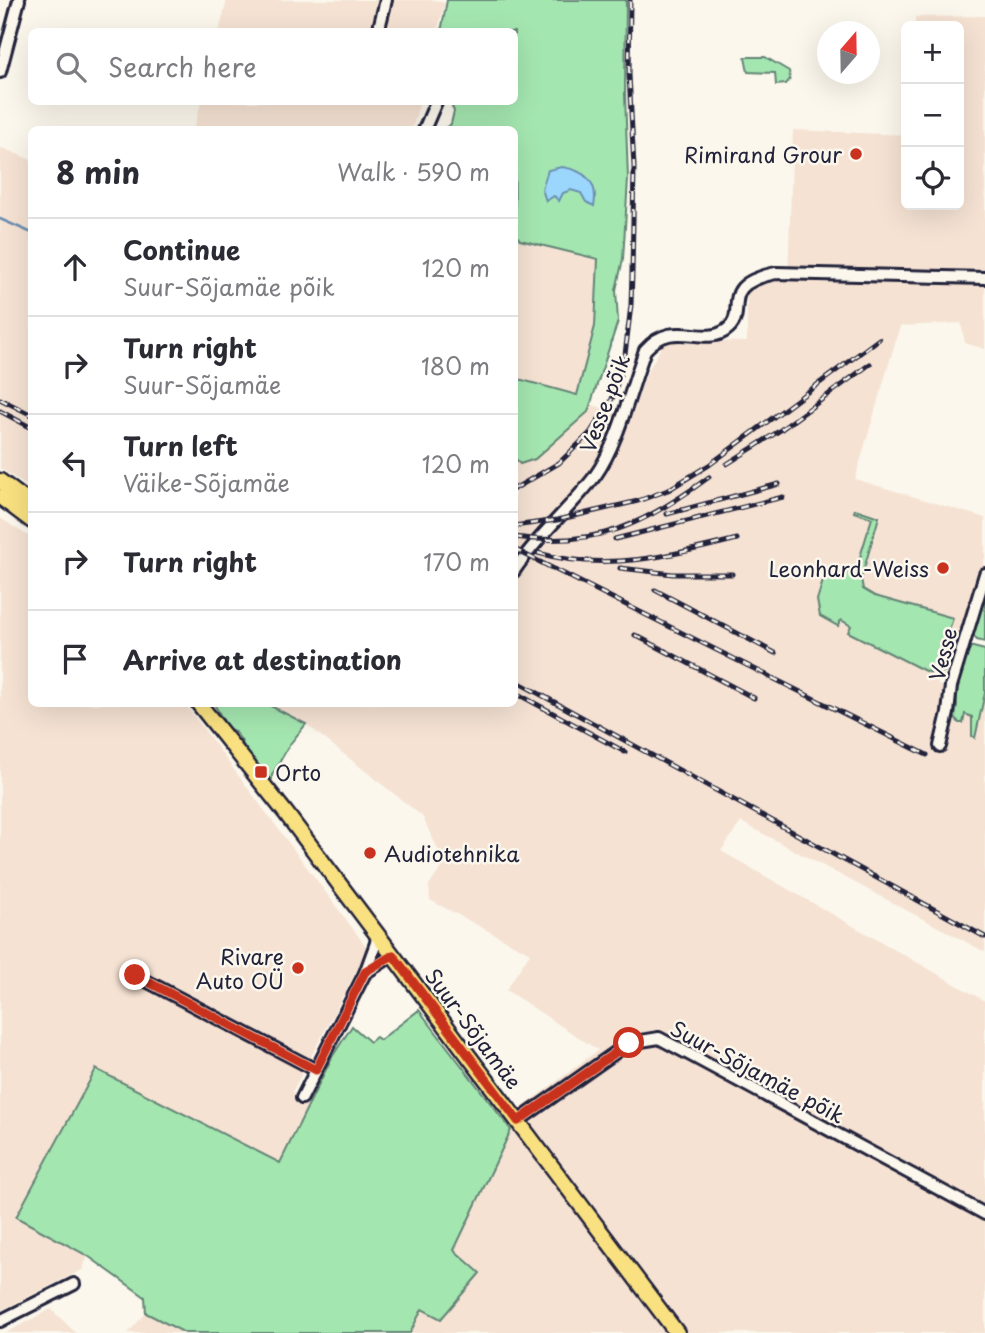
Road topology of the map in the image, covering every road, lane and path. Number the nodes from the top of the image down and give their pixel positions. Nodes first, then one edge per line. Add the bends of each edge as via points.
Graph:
1 (19, 0) edge
2 (386, 0) edge
3 (379, 28) edge
4 (0, 72) edge
5 (435, 105) edge
6 (426, 126) edge
7 (985, 278) edge
8 (0, 481) edge
9 (0, 497) edge
10 (28, 502) edge
11 (28, 518) edge
12 (518, 565) edge
13 (985, 574) edge
14 (201, 707) edge
15 (213, 707) edge
16 (940, 746) dead end
17 (236, 749) junction
18 (377, 934) junction
19 (393, 955) junction
20 (365, 972) junction
21 (135, 975) dead end
22 (316, 1070) junction
23 (302, 1098) dead end
24 (518, 1121) junction
25 (985, 1214) edge
26 (74, 1284) dead end
27 (0, 1321) edge
28 (677, 1333) edge

1 - 4 street
2 - 3 street
5 - 6 street
7 - 12 street, Vesse põik via 776,272 744,284 737,295 736,318 727,330 717,335 667,335 645,350 596,474
8 - 10 main road
9 - 11 main road
13 - 16 street, Vesse via 951,686
14 - 17 main road, Suur-Sõjamäe
15 - 17 main road, Suur-Sõjamäe
17 - 18 main road, Suur-Sõjamäe
18 - 19 main road, Suur-Sõjamäe
18 - 20 street
19 - 20 street
19 - 24 main road, Suur-Sõjamäe
20 - 22 street
21 - 22 street
22 - 23 street
24 - 25 street, Suur-Sõjamäe põik via 629,1043 659,1038
24 - 28 main road, Suur-Sõjamäe
26 - 27 street

